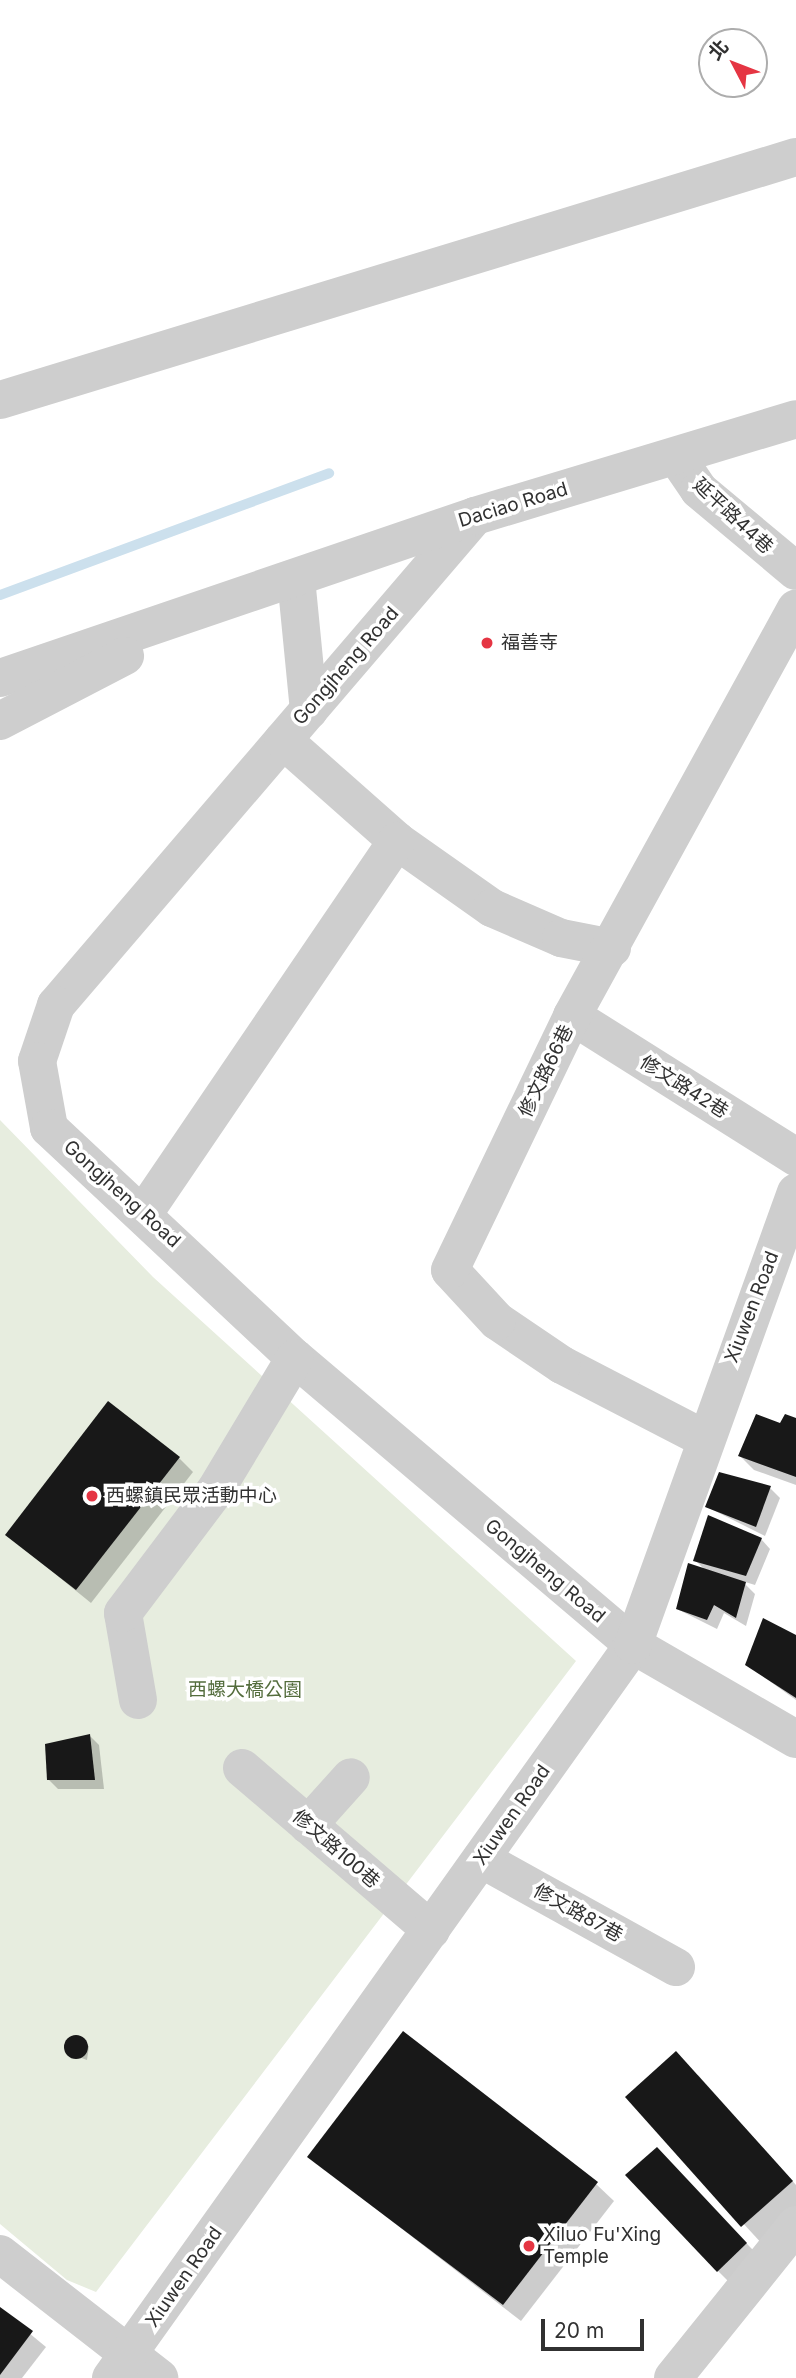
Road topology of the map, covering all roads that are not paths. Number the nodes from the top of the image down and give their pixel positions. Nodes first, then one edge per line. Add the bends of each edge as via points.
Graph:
1 (796, 157) edge
2 (0, 400) edge
3 (796, 419) edge
4 (676, 456) junction
5 (475, 516) junction
6 (796, 571) edge
7 (296, 578) junction
8 (232, 600) junction
9 (796, 608) edge
10 (0, 678) edge
11 (309, 710) junction
12 (0, 721) edge
13 (283, 740) junction
14 (397, 841) junction
15 (612, 948) junction
16 (572, 1016) junction
17 (796, 1157) edge
18 (796, 1192) edge
19 (144, 1213) junction
20 (295, 1358) junction
21 (703, 1438) junction
22 (633, 1645) junction
23 (138, 1700) dead end
24 (796, 1738) edge
25 (242, 1768) dead end
26 (351, 1777) dead end
27 (308, 1825) junction
28 (481, 1859) junction
29 (430, 1930) junction
30 (676, 1967) dead end
31 (796, 2225) edge
32 (0, 2254) edge
33 (120, 2367) edge
34 (679, 2376) edge
35 (159, 2378) edge

1 - 2 street
3 - 4 street, Daciao Road
4 - 5 street, Daciao Road
4 - 6 street, 延平路44巷 via 699,489
5 - 7 street, Daciao Road
5 - 11 street, Gongjheng Road
7 - 8 street, Daciao Road
7 - 11 street
8 - 10 street, Daciao Road
8 - 12 street, Daciao Road
9 - 15 street, 修文路66巷
11 - 13 street, Gongjheng Road
13 - 14 street
13 - 19 street, Gongjheng Road via 56,1005 37,1060 49,1128
14 - 15 street via 492,908 561,937
14 - 19 street
15 - 16 street, 修文路66巷
16 - 17 street, 修文路42巷
16 - 21 street, 修文路66巷 via 450,1270 497,1321 562,1366
18 - 21 street, Xiuwen Road
19 - 20 street, Gongjheng Road
20 - 22 street, Gongjheng Road
20 - 23 street via 215,1491 124,1613
21 - 22 street, Xiuwen Road
22 - 24 street, Gongjheng Road
22 - 28 street, Xiuwen Road
25 - 27 street, 修文路100巷
26 - 27 street
27 - 29 street, 修文路100巷
28 - 29 street, Xiuwen Road
28 - 30 street, 修文路87巷
29 - 33 street, Xiuwen Road
31 - 34 street
32 - 33 street
33 - 35 street

